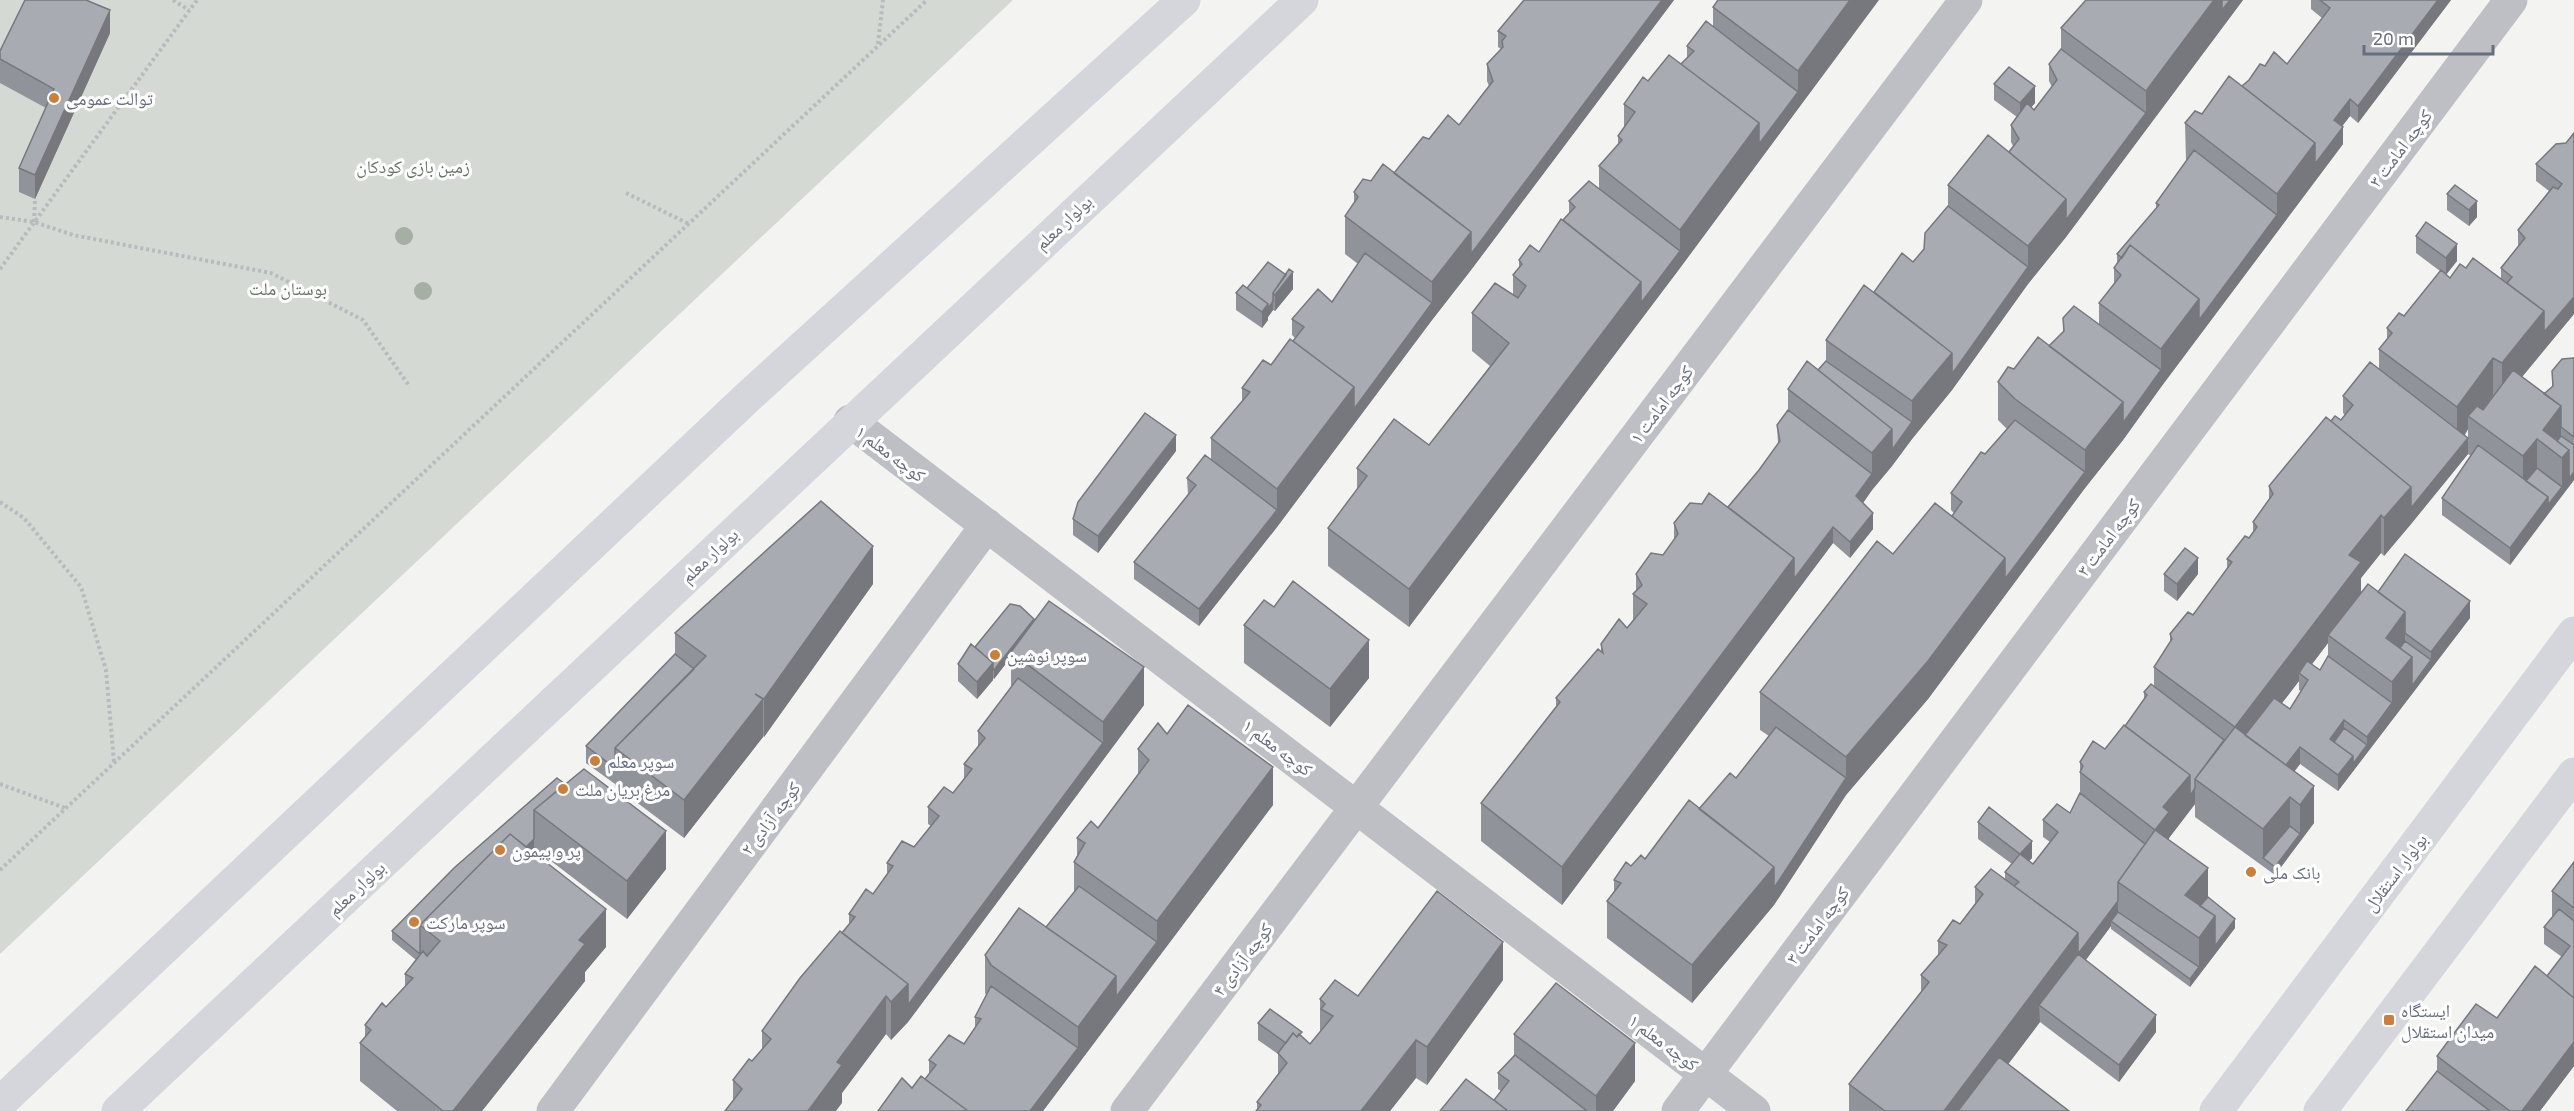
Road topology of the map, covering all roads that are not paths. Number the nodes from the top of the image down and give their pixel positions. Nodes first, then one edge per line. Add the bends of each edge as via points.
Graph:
1 (1184, 0) edge
2 (1302, 0) edge
3 (1966, 0) edge
4 (2511, 0) edge
5 (850, 421) junction
6 (987, 525) junction
7 (2574, 633) edge
8 (2574, 774) edge
9 (1357, 807) junction
10 (1706, 1074) junction
11 (0, 1103) edge
12 (118, 1111) edge
13 (553, 1111) edge
14 (1127, 1111) edge
15 (1678, 1111) edge
16 (1754, 1111) edge
17 (2216, 1111) edge
18 (2320, 1111) edge

1 - 11 main road via 750,395
2 - 5 main road, بولوار معلم
3 - 9 street, کوچه امامت ۱
4 - 10 street, کوچه امامت ۳
5 - 6 street, کوچه معلم ۱
5 - 12 main road, بولوار معلم
6 - 9 street, کوچه معلم ۱
6 - 13 street, کوچه آزادی ۲
7 - 17 main road, بولوار استقلال
8 - 18 main road
9 - 10 street, کوچه معلم ۱
9 - 14 street, کوچه آزادی ۴
10 - 15 street, کوچه امامت ۳
10 - 16 street, کوچه معلم ۱

